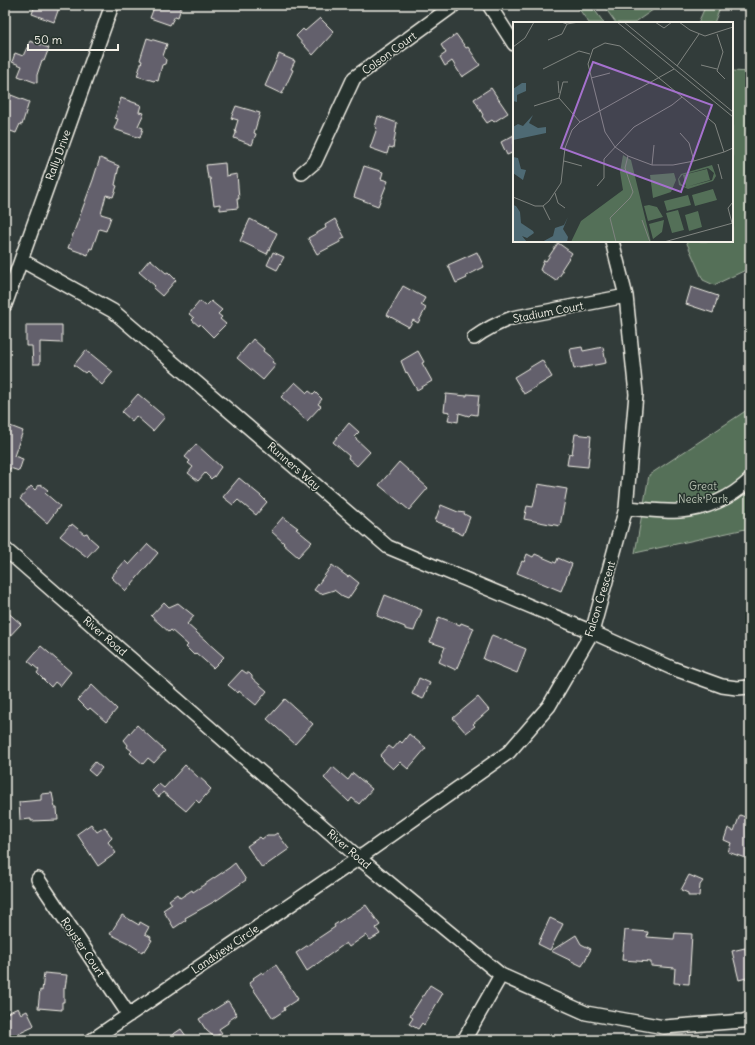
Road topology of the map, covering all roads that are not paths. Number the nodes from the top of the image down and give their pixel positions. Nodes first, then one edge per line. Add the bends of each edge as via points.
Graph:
1 (112, 5) edge
2 (454, 5) edge
3 (489, 5) edge
4 (513, 42) edge
5 (302, 173) dead end
6 (612, 242) edge
7 (20, 260) junction
8 (626, 296) junction
9 (5, 305) edge
10 (474, 338) dead end
11 (750, 480) edge
12 (626, 508) junction
13 (5, 549) edge
14 (592, 632) junction
15 (750, 687) edge
16 (359, 858) junction
17 (38, 878) dead end
18 (501, 974) junction
19 (129, 1015) junction
20 (750, 1019) edge
21 (92, 1040) edge
22 (464, 1040) edge

1 - 7 street, Rally Drive
2 - 5 street, Colson Court via 354,78 314,162
3 - 4 street
6 - 8 street, Falcon Crescent
7 - 9 street, Rally Drive
7 - 14 street, Runners Way via 113,311 388,547
8 - 10 street, Stadium Court via 512,318 496,324
8 - 12 street, Falcon Crescent via 636,394
11 - 12 street via 730,496 697,509 679,511
12 - 14 street, Falcon Crescent
13 - 16 street, River Road
14 - 15 street, Runners Way via 672,668 722,686
14 - 16 street, Falcon Crescent via 549,706 509,752
16 - 18 street, River Road
16 - 19 street, Landview Circle
17 - 19 street, Royster Court
18 - 20 street, River Road via 586,1013 664,1027
18 - 22 street
19 - 21 street, Landview Circle

